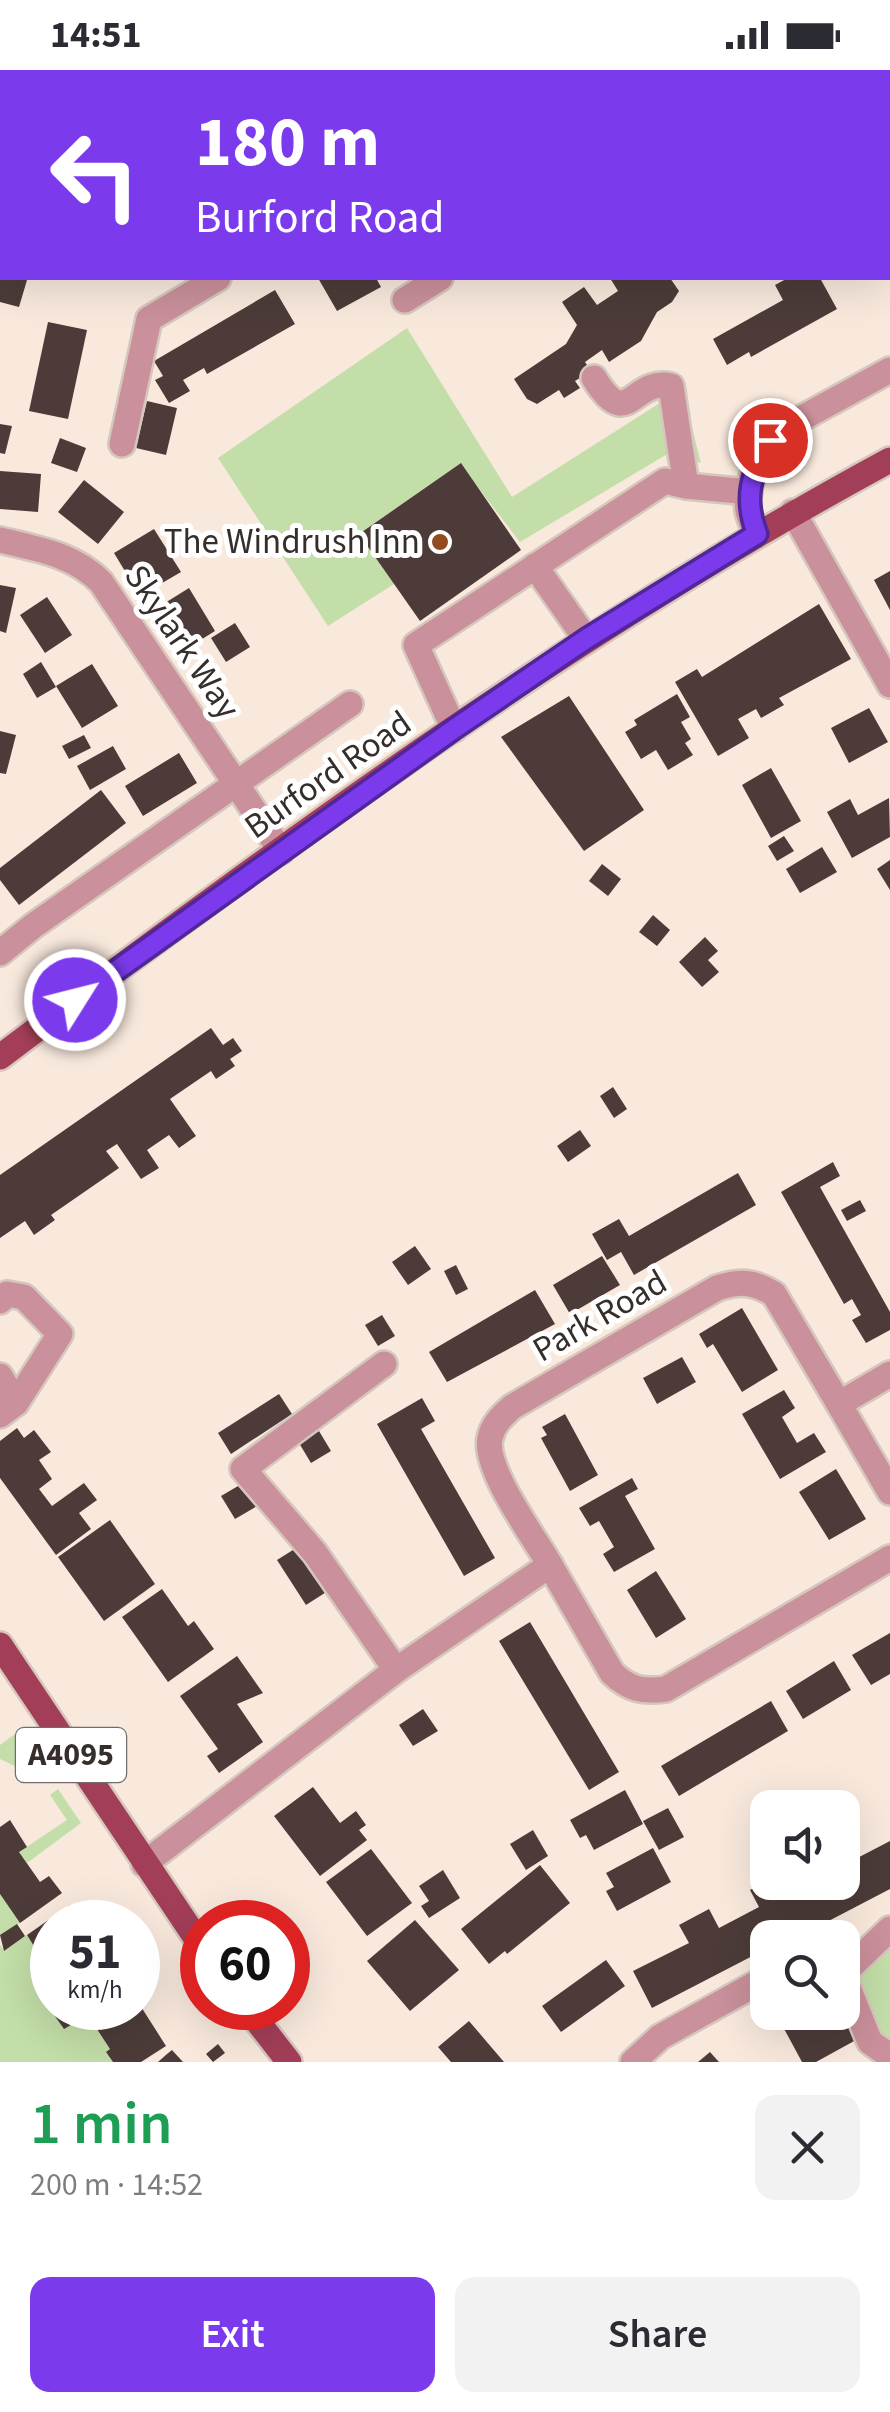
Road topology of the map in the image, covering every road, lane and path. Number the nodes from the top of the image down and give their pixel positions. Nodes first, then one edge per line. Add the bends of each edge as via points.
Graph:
1 (207, 280) edge
2 (437, 280) edge
3 (405, 300) dead end
4 (890, 370) edge
5 (594, 378) dead end
6 (122, 444) dead end
7 (890, 460) edge
8 (686, 486) junction
9 (749, 492) junction
10 (793, 512) junction
11 (757, 534) junction
12 (0, 540) edge
13 (536, 566) junction
14 (586, 639) junction
15 (890, 684) edge
16 (350, 704) dead end
17 (454, 729) junction
18 (235, 783) junction
19 (281, 851) junction
20 (0, 953) edge
21 (0, 1056) edge
22 (0, 1300) edge
23 (384, 1364) dead end
24 (890, 1374) edge
25 (0, 1376) edge
26 (839, 1404) junction
27 (8, 1409) edge
28 (890, 1492) edge
29 (890, 1558) edge
30 (550, 1565) junction
31 (0, 1645) edge
32 (396, 1670) junction
33 (144, 1864) junction
34 (180, 1916) edge
35 (890, 1929) edge
36 (860, 1958) edge
37 (750, 1987) edge
38 (860, 2018) edge
39 (264, 2030) edge
40 (890, 2056) edge
41 (288, 2062) edge
42 (634, 2062) edge

1 - 6 street via 149,319
2 - 3 street
4 - 9 street via 782,428 762,454
5 - 8 street via 614,403 655,385 671,386
7 - 10 main road, Burford Road
8 - 9 street
8 - 13 street via 665,481
9 - 11 street
10 - 11 main road, Burford Road
10 - 15 street
11 - 14 main road, Burford Road
12 - 18 street, Skylark Way via 67,558 101,582
13 - 14 street
13 - 17 street via 416,645
14 - 17 main road, Burford Road
16 - 18 street
17 - 19 main road, Burford Road
18 - 19 street, Skylark Way
18 - 20 street
19 - 21 main road, Burford Road
22 - 27 street via 7,1294 24,1297 60,1334
23 - 32 street via 243,1470 316,1553
24 - 26 street
25 - 27 street
26 - 28 street, Park Road
26 - 30 street, Park Road via 774,1294 756,1283 717,1288 496,1421 491,1463
29 - 30 street, Park Road via 666,1689 645,1692 612,1673
30 - 32 street
31 - 33 main road, A4095
32 - 33 street
33 - 34 main road, A4095
35 - 36 street
37 - 42 street via 660,2037
38 - 40 street via 870,2042
39 - 41 main road

